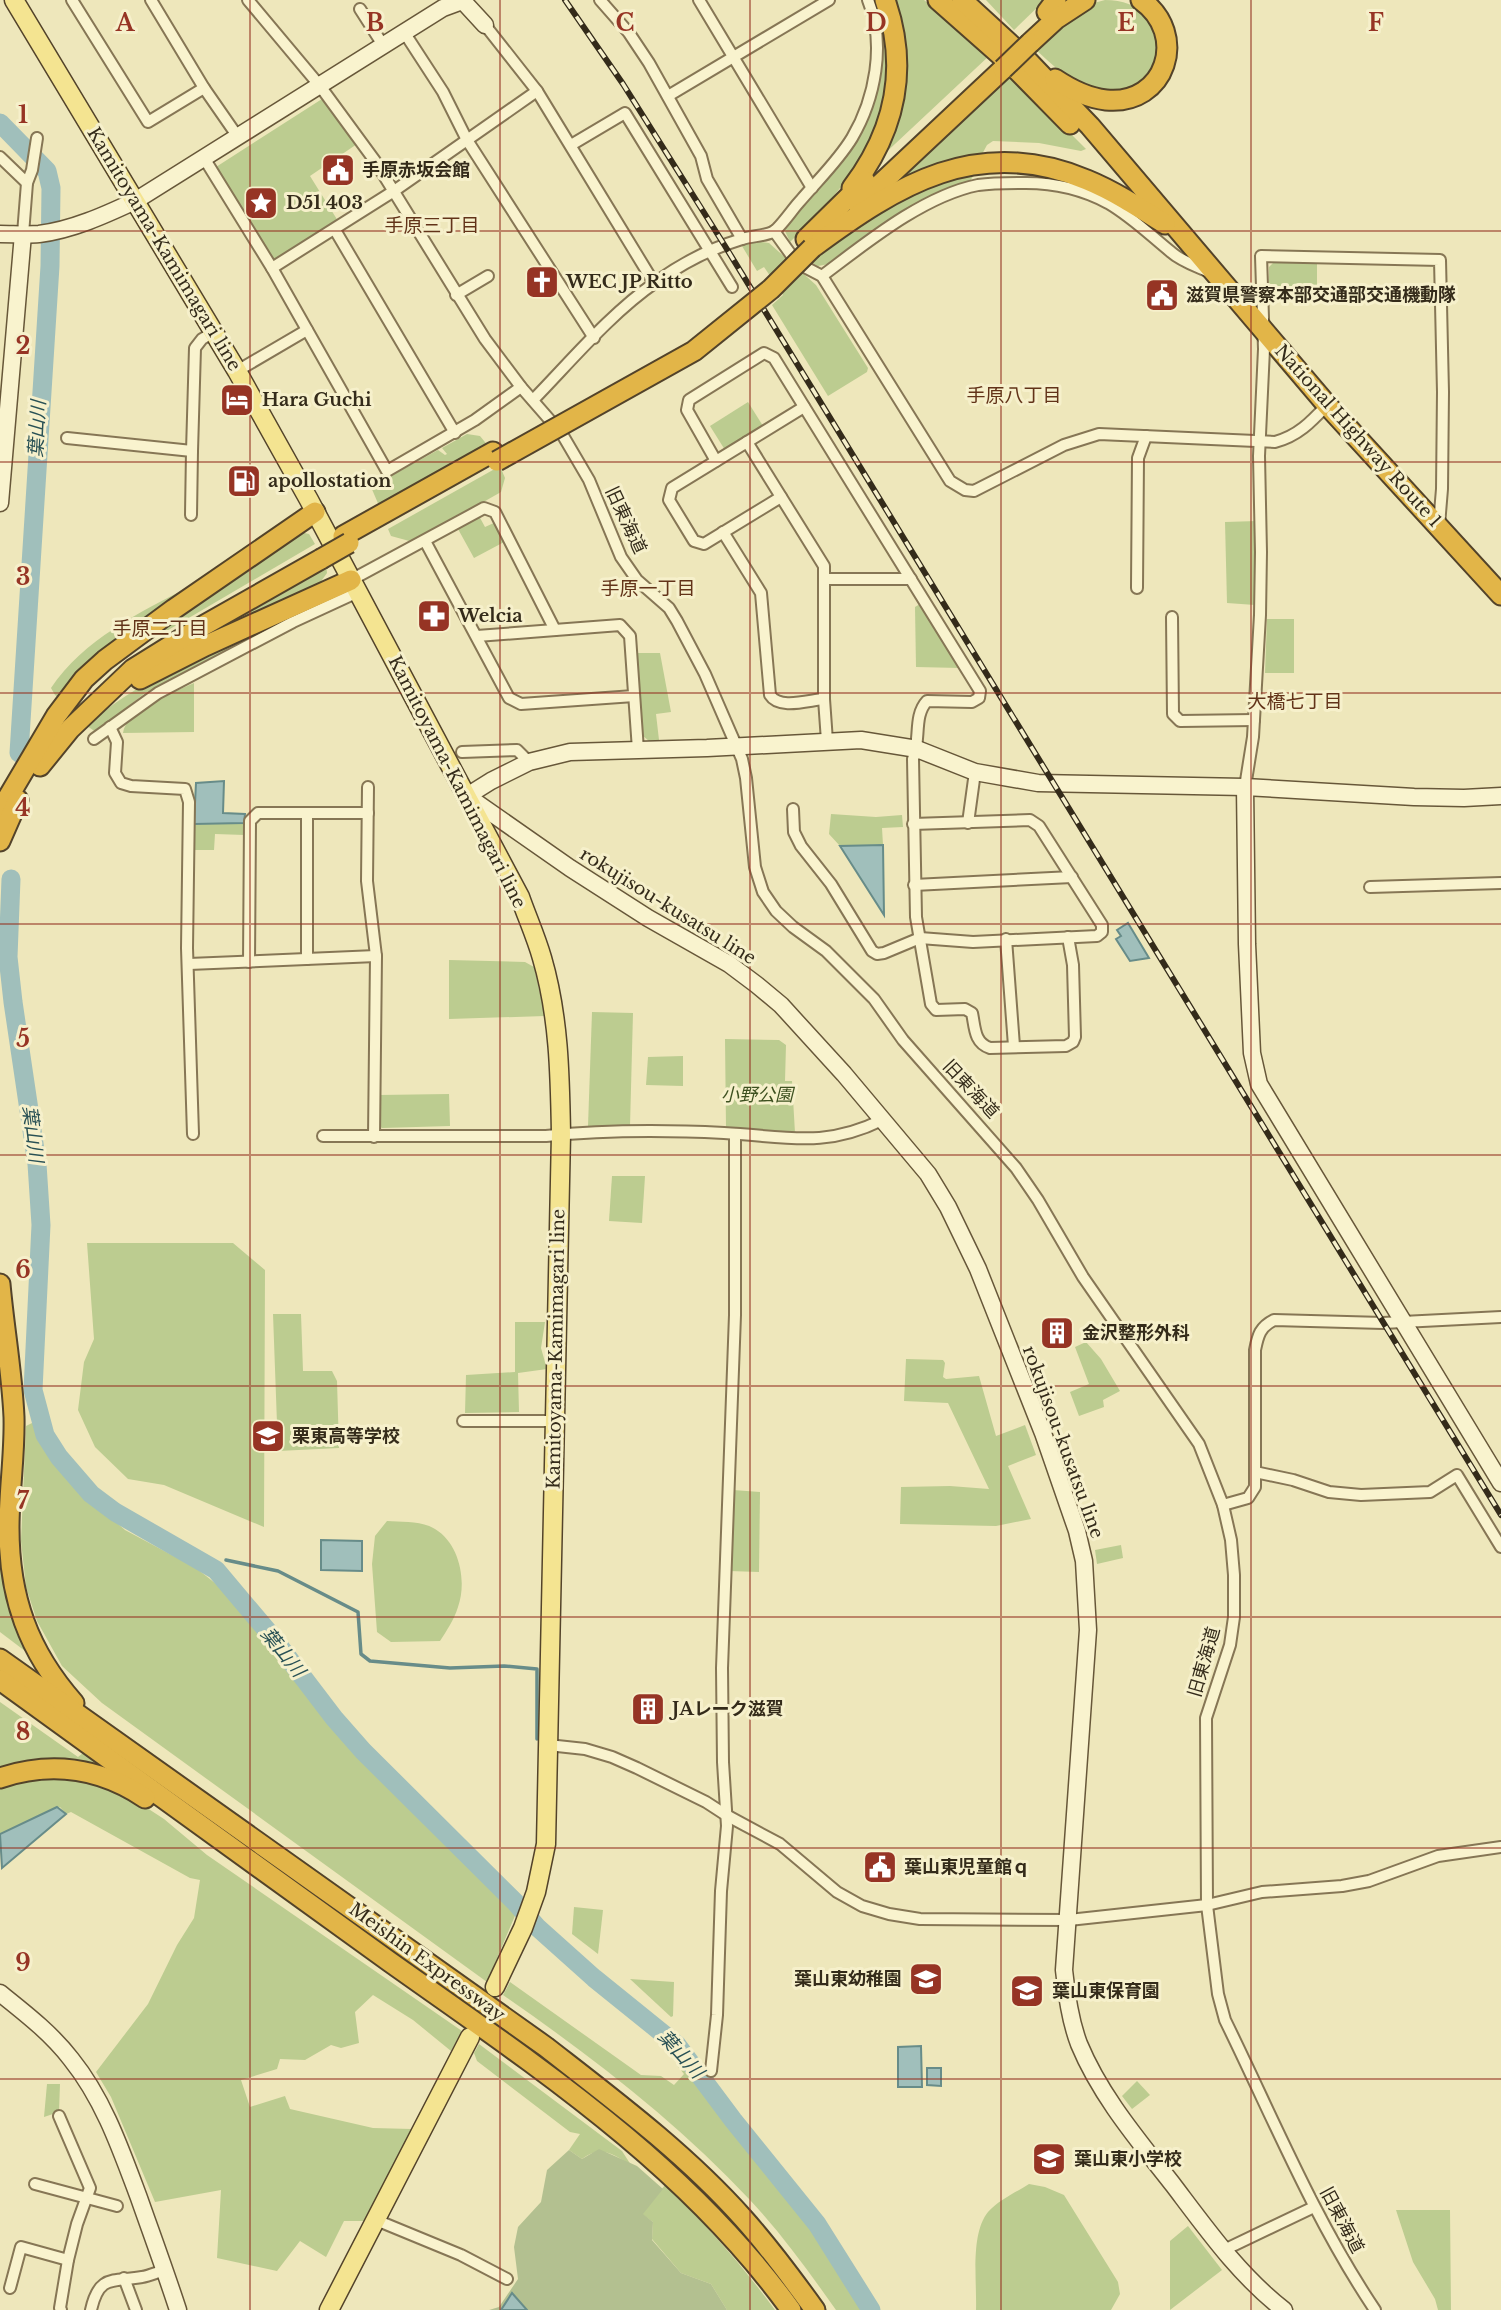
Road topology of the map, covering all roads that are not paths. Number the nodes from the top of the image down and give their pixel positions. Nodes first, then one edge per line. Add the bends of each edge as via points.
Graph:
1 (13, 0) edge
2 (72, 0) edge
3 (152, 0) edge
4 (248, 0) edge
5 (463, 0) edge
6 (600, 0) edge
7 (699, 0) edge
8 (829, 0) edge
9 (868, 0) edge
10 (885, 0) edge
11 (938, 0) edge
12 (962, 0) edge
13 (977, 0) edge
14 (1075, 0) edge
15 (1085, 0) edge
16 (1141, 0) edge
17 (1054, 8) edge
18 (360, 9) dead end
19 (991, 25) junction
20 (485, 26) joint
21 (404, 32) junction
22 (383, 45) junction
23 (1025, 45) junction
24 (734, 57) junction
25 (998, 64) junction
26 (320, 86) junction
27 (204, 88) junction
28 (537, 91) junction
29 (668, 96) junction
30 (237, 137) junction
31 (37, 138) dead end
32 (467, 140) junction
33 (571, 145) junction
34 (0, 157) edge
35 (204, 158) junction
36 (27, 183) junction
37 (811, 188) junction
38 (394, 191) junction
39 (135, 201) junction
40 (841, 203) junction
41 (1165, 224) junction
42 (335, 230) junction
43 (774, 231) junction
44 (0, 234) edge
45 (31, 234) junction
46 (742, 239) junction
47 (809, 243) junction
48 (710, 252) junction
49 (272, 268) junction
50 (488, 276) dead end
51 (822, 276) junction
52 (1216, 276) junction
53 (654, 283) junction
54 (732, 287) dead end
55 (456, 295) junction
56 (307, 330) junction
57 (1262, 330) junction
58 (214, 332) junction
59 (594, 338) junction
60 (237, 371) junction
61 (521, 387) junction
62 (533, 400) junction
63 (1327, 405) junction
64 (804, 407) junction
65 (3, 423) edge
66 (455, 432) junction
67 (1146, 436) junction
68 (67, 438) dead end
69 (747, 442) junction
70 (1261, 442) junction
71 (192, 451) junction
72 (716, 461) junction
73 (781, 497) junction
74 (0, 503) edge
75 (315, 512) junction
76 (191, 515) dead end
77 (1438, 525) junction
78 (723, 532) junction
79 (425, 541) junction
80 (318, 555) junction
81 (825, 579) junction
82 (911, 579) junction
83 (355, 586) junction
84 (1137, 588) dead end
85 (1501, 595) edge
86 (1172, 617) dead end
87 (555, 630) junction
88 (477, 636) junction
89 (634, 696) junction
90 (824, 698) junction
91 (94, 706) junction
92 (1254, 720) junction
93 (110, 727) junction
94 (94, 739) dead end
95 (827, 741) junction
96 (43, 742) junction
97 (736, 747) junction
98 (917, 749) junction
99 (638, 750) junction
100 (462, 752) dead end
101 (529, 762) junction
102 (975, 772) junction
103 (368, 787) dead end
104 (1245, 787) junction
105 (467, 796) junction
106 (1501, 796) edge
107 (793, 809) dead end
108 (0, 811) edge
109 (368, 813) junction
110 (307, 814) junction
111 (968, 823) junction
112 (913, 824) junction
113 (0, 841) edge
114 (1072, 877) junction
115 (1501, 883) edge
116 (914, 886) junction
117 (1370, 887) dead end
118 (1068, 937) junction
119 (920, 938) junction
120 (1006, 939) junction
121 (376, 956) junction
122 (307, 959) junction
123 (249, 962) junction
124 (189, 964) junction
125 (1014, 1046) junction
126 (881, 1120) junction
127 (193, 1134) dead end
128 (561, 1134) junction
129 (735, 1134) junction
130 (323, 1136) dead end
131 (374, 1137) junction
132 (0, 1284) edge
133 (1501, 1317) edge
134 (4, 1320) junction
135 (1402, 1321) junction
136 (463, 1421) dead end
137 (554, 1421) junction
138 (0, 1422) edge
139 (1255, 1472) junction
140 (1501, 1483) edge
141 (1223, 1505) junction
142 (1501, 1547) edge
143 (0, 1659) edge
144 (0, 1680) edge
145 (96, 1727) junction
146 (548, 1745) junction
147 (0, 1778) edge
148 (726, 1815) junction
149 (1501, 1847) edge
150 (1207, 1905) junction
151 (1069, 1920) junction
152 (419, 1982) junction
153 (495, 1987) dead end
154 (0, 1993) edge
155 (470, 2037) dead end
156 (712, 2071) dead end
157 (59, 2116) dead end
158 (35, 2184) dead end
159 (88, 2198) junction
160 (117, 2206) dead end
161 (1314, 2207) junction
162 (376, 2220) junction
163 (1224, 2250) junction
164 (68, 2260) junction
165 (165, 2270) junction
166 (124, 2277) junction
167 (507, 2279) dead end
168 (10, 2288) dead end
169 (61, 2310) edge
170 (91, 2310) edge
171 (136, 2310) edge
172 (178, 2310) edge
173 (329, 2310) edge
174 (791, 2310) edge
175 (815, 2310) edge
176 (1284, 2310) edge
177 (1376, 2310) edge

1 - 39 main road, Kamitoyama-Kamimagari line
2 - 27 street via 148,122
3 - 27 street
4 - 26 street, 旧東海道
5 - 20 street
5 - 21 street
6 - 29 street via 629,33
7 - 24 street
8 - 24 street
9 - 37 street via 877,47 874,83 852,138
10 - 40 highway via 898,62 892,107 878,147
11 - 41 highway, National Highway Route 1 via 1050,103
12 - 19 highway, National Highway Route 1
13 - 19 highway
14 - 17 highway
15 - 17 highway
16 - 23 highway via 1164,28 1168,54 1160,75 1141,93 1107,100 1065,86
17 - 23 highway
18 - 22 street
19 - 23 highway, National Highway Route 1
20 - 28 street
21 - 22 street
21 - 32 street
22 - 26 street
23 - 25 highway, bridge
23 - 52 highway, National Highway Route 1
24 - 29 street
24 - 37 street
25 - 40 highway
25 - 47 highway
26 - 30 street
26 - 38 street, 旧東海道
27 - 30 street
28 - 32 street
28 - 33 street
29 - 46 street via 701,156 707,179
30 - 35 street
31 - 36 street
32 - 38 street
32 - 59 street
33 - 48 street via 625,113
33 - 53 street
34 - 36 street
35 - 39 street
35 - 49 street
36 - 45 street
37 - 43 street
38 - 42 street
38 - 55 street, 旧東海道
39 - 45 street via 65,228
39 - 58 main road, Kamitoyama-Kamimagari line
40 - 47 highway
41 - 47 highway via 1065,172 1017,164 974,165 906,186
41 - 52 highway, National Highway Route 1
42 - 49 street
42 - 66 street
43 - 46 street
43 - 51 street via 797,263
44 - 45 street
45 - 65 street
46 - 48 street
47 - 80 highway, bridge via 771,289 694,351
48 - 53 street
48 - 54 street
49 - 56 street
50 - 55 street
51 - 52 street via 920,208 977,186 1052,183 1107,203 1138,222 1173,254
51 - 67 street via 956,486 974,491 1078,439 1099,434
52 - 57 highway, National Highway Route 1
53 - 59 street
55 - 61 street, 旧東海道
56 - 60 street
56 - 66 street via 387,471
57 - 63 highway, National Highway Route 1
57 - 70 street
57 - 77 street via 1261,256 1440,260 1443,403
58 - 60 main road, Kamitoyama-Kamimagari line
58 - 71 street via 195,348
59 - 62 street
60 - 75 main road, Kamitoyama-Kamimagari line
61 - 62 street, 旧東海道
61 - 66 street
62 - 97 street, 旧東海道 via 562,434 589,480 621,557 677,621
63 - 70 street via 1291,438
63 - 77 highway, National Highway Route 1
64 - 69 street
64 - 72 street via 774,358 764,354 689,400 687,410
64 - 82 street
65 - 74 street
67 - 70 street
67 - 84 street via 1138,458
68 - 71 street
69 - 72 street
69 - 73 street
70 - 92 street
71 - 76 street
72 - 78 street via 672,488 669,500 694,541 704,544
73 - 78 street
73 - 81 street via 824,566
75 - 83 main road, Kamitoyama-Kamimagari line
75 - 96 highway via 105,660 68,699
77 - 85 highway, National Highway Route 1
78 - 90 street via 761,593 773,700 780,704
79 - 83 street
79 - 87 street via 484,508 495,512
79 - 88 street
80 - 91 highway via 133,669
80 - 96 highway via 187,623 131,660
81 - 82 street
81 - 90 street
82 - 98 street via 980,691 972,702 927,701 919,709
83 - 91 highway via 162,667
83 - 93 street via 158,693
83 - 105 main road, Kamitoyama-Kamimagari line
86 - 92 street via 1173,714 1180,721
87 - 88 street
87 - 89 street via 620,625 630,636
88 - 89 street via 509,698 520,704
89 - 99 street
90 - 95 street
91 - 113 highway via 43,762 16,802
92 - 104 street
93 - 94 street
93 - 124 street via 117,742 116,774 121,783 185,789 189,802
95 - 97 street
95 - 98 street via 861,740
96 - 108 highway
97 - 99 street
97 - 141 street, 旧東海道 via 746,778 755,867 776,911 826,951 874,999 917,1056 1016,1168 1083,1277 1199,1444
98 - 102 street
98 - 112 street
99 - 101 street via 570,752
100 - 101 street via 517,750
101 - 105 street
102 - 104 street via 1038,783
102 - 111 street
103 - 109 street
104 - 106 street via 1414,797
104 - 135 street via 1247,944 1252,1054 1258,1084
105 - 126 street, rokujisou-kusatsu line via 757,985 781,1005
105 - 128 main road, Kamitoyama-Kamimagari line via 520,897 542,958 560,1060
107 - 119 street via 794,832 801,846 831,884 872,951 884,953
109 - 110 street
109 - 121 street via 367,881
110 - 122 street
110 - 123 street via 258,813 250,821
111 - 112 street
111 - 114 street via 1030,820 1039,826
112 - 116 street
114 - 116 street
114 - 118 street via 1102,932
115 - 117 street
116 - 119 street
118 - 120 street
118 - 125 street via 1073,965 1073,1042 1066,1046
119 - 120 street
119 - 125 street via 931,1004 936,1010 965,1009 972,1013 982,1045
120 - 125 street
121 - 122 street
121 - 131 street
122 - 123 street
123 - 124 street
124 - 127 street
126 - 129 street via 850,1134 814,1140
126 - 151 street, rokujisou-kusatsu line via 928,1174 965,1240 1077,1531 1084,1561 1088,1630
128 - 129 street
128 - 131 street
128 - 137 main road, Kamitoyama-Kamimagari line
129 - 148 street via 735,1315 722,1644
130 - 131 street
132 - 134 highway
133 - 135 street
134 - 138 highway
134 - 145 highway via 12,1373 9,1528 18,1607 47,1668
135 - 139 street via 1275,1320 1263,1326 1255,1350
135 - 140 street
136 - 137 street
137 - 146 main road, Kamitoyama-Kamimagari line
139 - 141 street via 1255,1487 1248,1498
139 - 142 street via 1329,1492 1361,1495 1430,1492 1457,1475
141 - 150 street, 旧東海道 via 1231,1540 1234,1617 1228,1652 1206,1718
143 - 145 highway, Meishin Expressway
144 - 152 highway, Meishin Expressway
145 - 175 highway, Meishin Expressway via 606,2094 742,2216
146 - 148 street via 612,1757
146 - 153 main road, Kamitoyama-Kamimagari line via 546,1844 536,1892
147 - 152 highway via 43,1768 68,1768 122,1785
148 - 151 street via 780,1844 837,1892 862,1906 920,1919
148 - 156 street
149 - 150 street via 1437,1856 1369,1881 1262,1892
150 - 151 street
150 - 161 street, 旧東海道 via 1225,2020
151 - 163 street, rokujisou-kusatsu line via 1064,1970 1069,2013 1083,2053 1114,2108
152 - 174 highway, Meishin Expressway via 536,2064 645,2152 727,2230
154 - 165 street via 54,2040 87,2081 114,2133
155 - 162 main road
157 - 159 street via 89,2188
158 - 159 street
159 - 160 street
159 - 164 street
161 - 163 street
161 - 177 street, 旧東海道
162 - 167 street
162 - 173 main road
163 - 176 street, rokujisou-kusatsu line via 1252,2284
164 - 168 street via 21,2247
164 - 169 street
165 - 166 street
165 - 172 street
166 - 170 street via 99,2288
166 - 171 street

